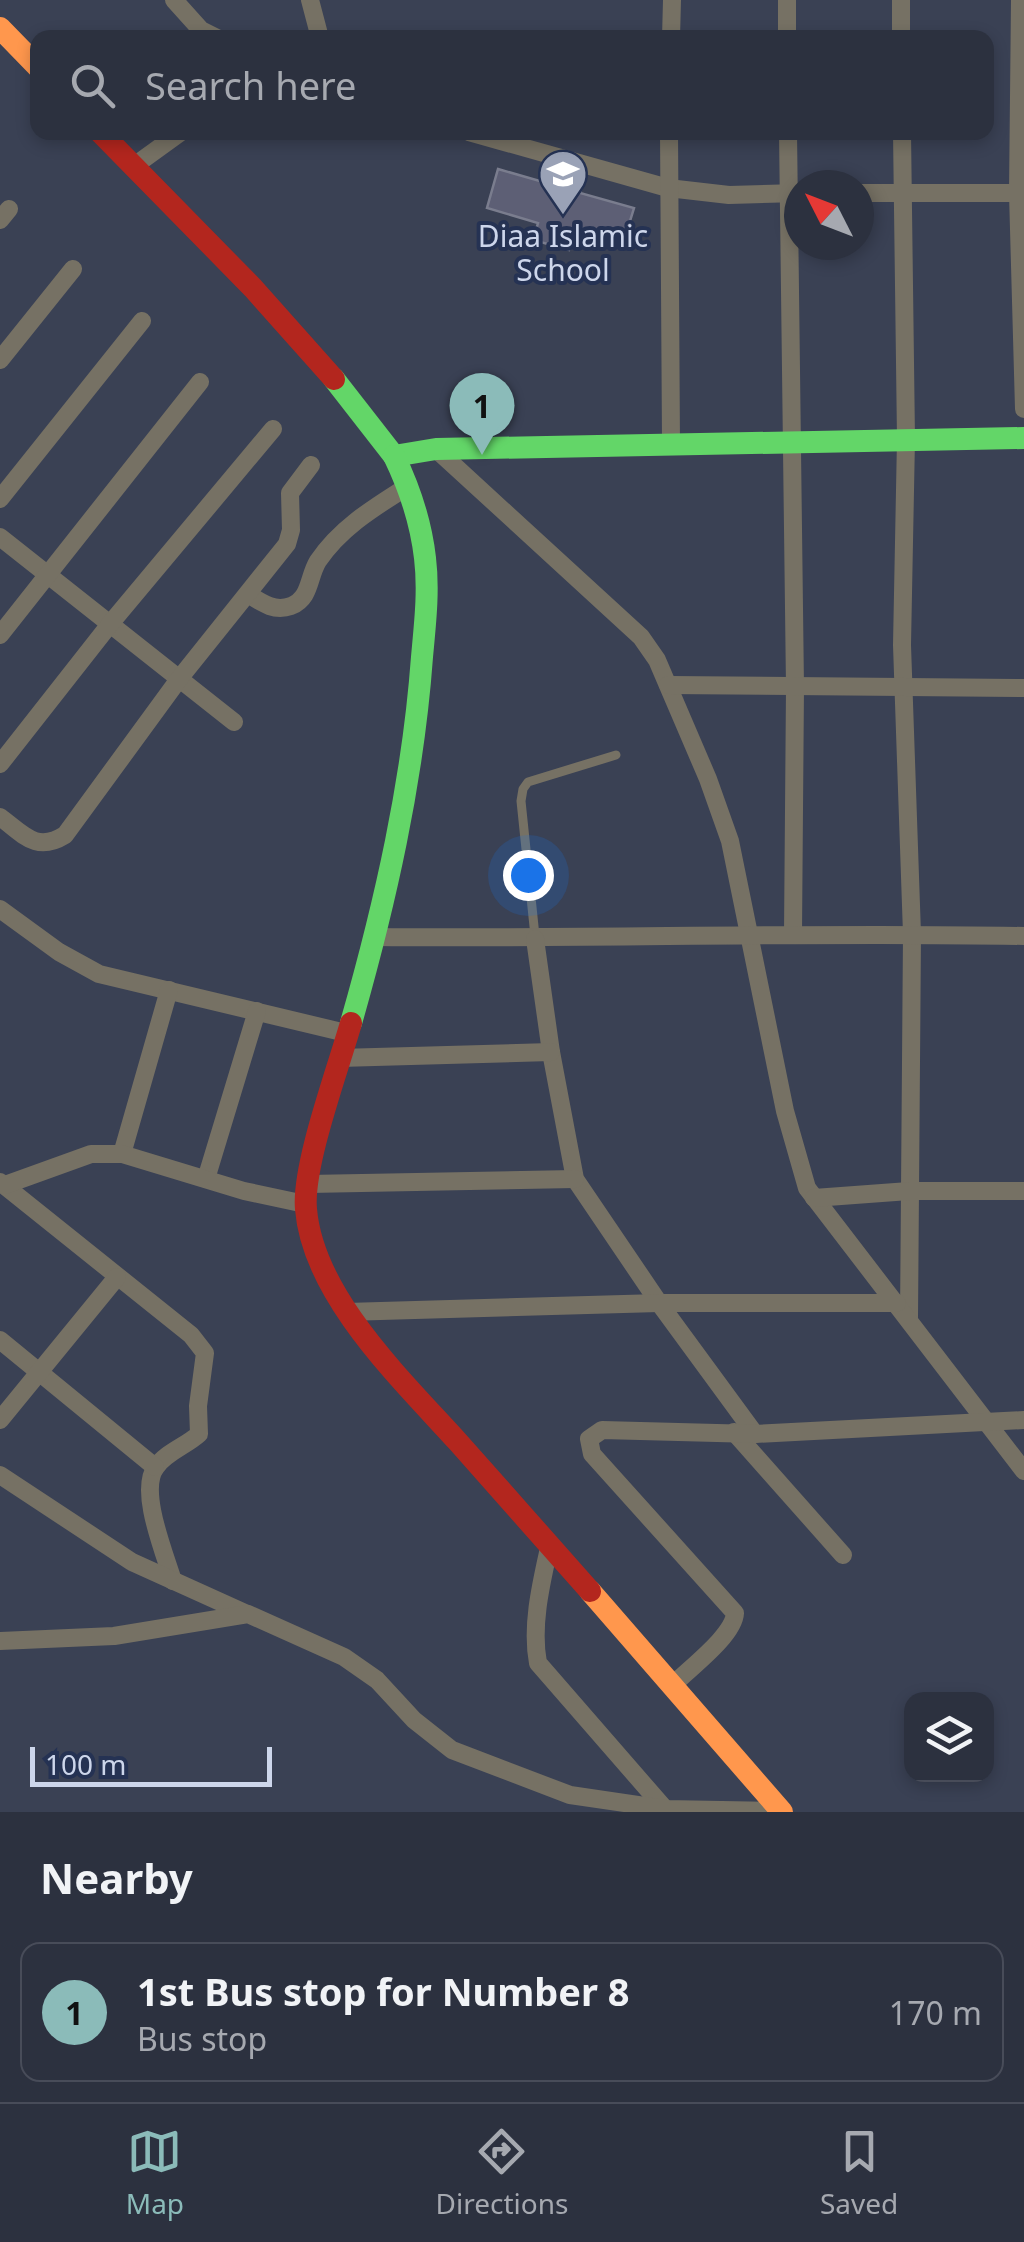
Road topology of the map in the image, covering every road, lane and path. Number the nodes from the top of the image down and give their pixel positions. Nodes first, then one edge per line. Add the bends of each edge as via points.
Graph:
1 (174, 0) edge
2 (310, 0) edge
3 (672, 0) edge
4 (786, 0) edge
5 (901, 0) edge
6 (1020, 0) edge
7 (0, 28) edge
8 (201, 30) edge
9 (318, 30) edge
10 (671, 30) edge
11 (787, 30) edge
12 (901, 30) edge
13 (30, 59) edge
14 (108, 140) edge
15 (170, 140) edge
16 (497, 140) edge
17 (669, 140) edge
18 (789, 140) edge
19 (902, 140) edge
20 (134, 166) junction
21 (792, 170) edge
22 (668, 188) junction
23 (784, 193) edge
24 (874, 193) edge
25 (903, 193) junction
26 (1021, 194) edge
27 (793, 260) edge
28 (73, 269) dead end
29 (142, 320) dead end
30 (0, 360) edge
31 (200, 382) dead end
32 (1024, 409) edge
33 (273, 429) dead end
34 (1024, 438) edge
35 (906, 439) junction
36 (671, 442) junction
37 (792, 442) junction
38 (436, 449) junction
39 (394, 456) junction
40 (311, 466) dead end
41 (408, 486) junction
42 (0, 499) edge
43 (0, 537) edge
44 (48, 574) junction
45 (248, 594) junction
46 (110, 624) junction
47 (0, 635) edge
48 (179, 679) junction
49 (668, 685) junction
50 (795, 688) junction
51 (903, 688) junction
52 (1024, 688) edge
53 (234, 722) dead end
54 (616, 755) dead end
55 (0, 764) edge
56 (0, 817) edge
57 (0, 909) edge
58 (793, 933) junction
59 (749, 934) junction
60 (912, 934) junction
61 (376, 936) junction
62 (1024, 936) edge
63 (535, 939) junction
64 (169, 990) junction
65 (258, 1011) junction
66 (346, 1033) junction
67 (551, 1052) junction
68 (340, 1058) junction
69 (122, 1154) junction
70 (575, 1179) junction
71 (206, 1180) junction
72 (2, 1183) edge
73 (908, 1191) junction
74 (1024, 1191) edge
75 (307, 1194) junction
76 (814, 1198) junction
77 (117, 1277) junction
78 (660, 1304) junction
79 (903, 1310) junction
80 (346, 1312) junction
81 (0, 1340) edge
82 (40, 1372) junction
83 (0, 1420) edge
84 (982, 1420) junction
85 (1024, 1420) edge
86 (734, 1432) junction
87 (755, 1434) junction
88 (155, 1467) junction
89 (1024, 1471) edge
90 (0, 1475) edge
91 (549, 1548) junction
92 (843, 1556) dead end
93 (173, 1580) junction
94 (248, 1614) junction
95 (0, 1641) edge
96 (674, 1684) junction
97 (665, 1808) junction
98 (782, 1812) edge

1 - 8 street
2 - 9 street
3 - 10 street
4 - 11 street
5 - 12 street
6 - 26 street
7 - 13 street
14 - 20 street
15 - 20 street
16 - 22 street
17 - 22 street
18 - 21 street
19 - 25 street
20 - 39 street via 285,324
22 - 23 street
22 - 36 street
24 - 25 street
25 - 26 street
25 - 35 street
26 - 32 street
27 - 37 street
28 - 30 street
29 - 42 street
31 - 44 street
33 - 46 street
34 - 35 street
35 - 37 street
35 - 51 street
36 - 37 street
36 - 38 street
37 - 50 street
38 - 39 street
38 - 49 street via 641,637
39 - 41 street
40 - 45 street via 290,493 287,544
41 - 45 street via 354,522 318,562 307,592 293,605 271,608
41 - 61 street via 425,555 425,618 408,778
43 - 44 street
44 - 46 street
44 - 47 street
45 - 48 street
46 - 48 street
46 - 55 street
48 - 53 street
48 - 56 street via 64,835 38,843
49 - 50 street
49 - 59 street via 725,826
50 - 51 street
50 - 58 street
51 - 52 street
51 - 60 street
54 - 63 lane via 523,789
57 - 64 street via 80,965
58 - 59 street
58 - 60 street
59 - 63 street
59 - 76 street via 785,1112
60 - 62 street
60 - 73 street
61 - 63 street
61 - 66 street
63 - 67 street
64 - 65 street
64 - 69 street
65 - 66 street
65 - 71 street
66 - 68 street
67 - 68 street
67 - 70 street
68 - 75 street
69 - 71 street
69 - 72 street via 91,1154
70 - 75 street
70 - 78 street
71 - 75 street
72 - 77 street
73 - 74 street
73 - 76 street
73 - 79 street
75 - 80 street via 314,1244
76 - 79 street
77 - 82 street
77 - 88 street via 205,1353 200,1434
78 - 79 street
78 - 80 street
78 - 87 street
79 - 84 street
80 - 91 street
81 - 82 street
82 - 83 street
82 - 88 street
84 - 85 street
84 - 87 street
84 - 89 street
86 - 87 street
86 - 92 street
86 - 96 street via 602,1430 589,1439 592,1454 735,1613 727,1633
88 - 93 street via 149,1494
90 - 93 street via 132,1562
91 - 96 street
91 - 97 street via 540,1588 538,1662
93 - 94 street
94 - 95 street via 114,1636
94 - 97 street via 378,1680 452,1750 570,1796
96 - 98 street
97 - 98 street

